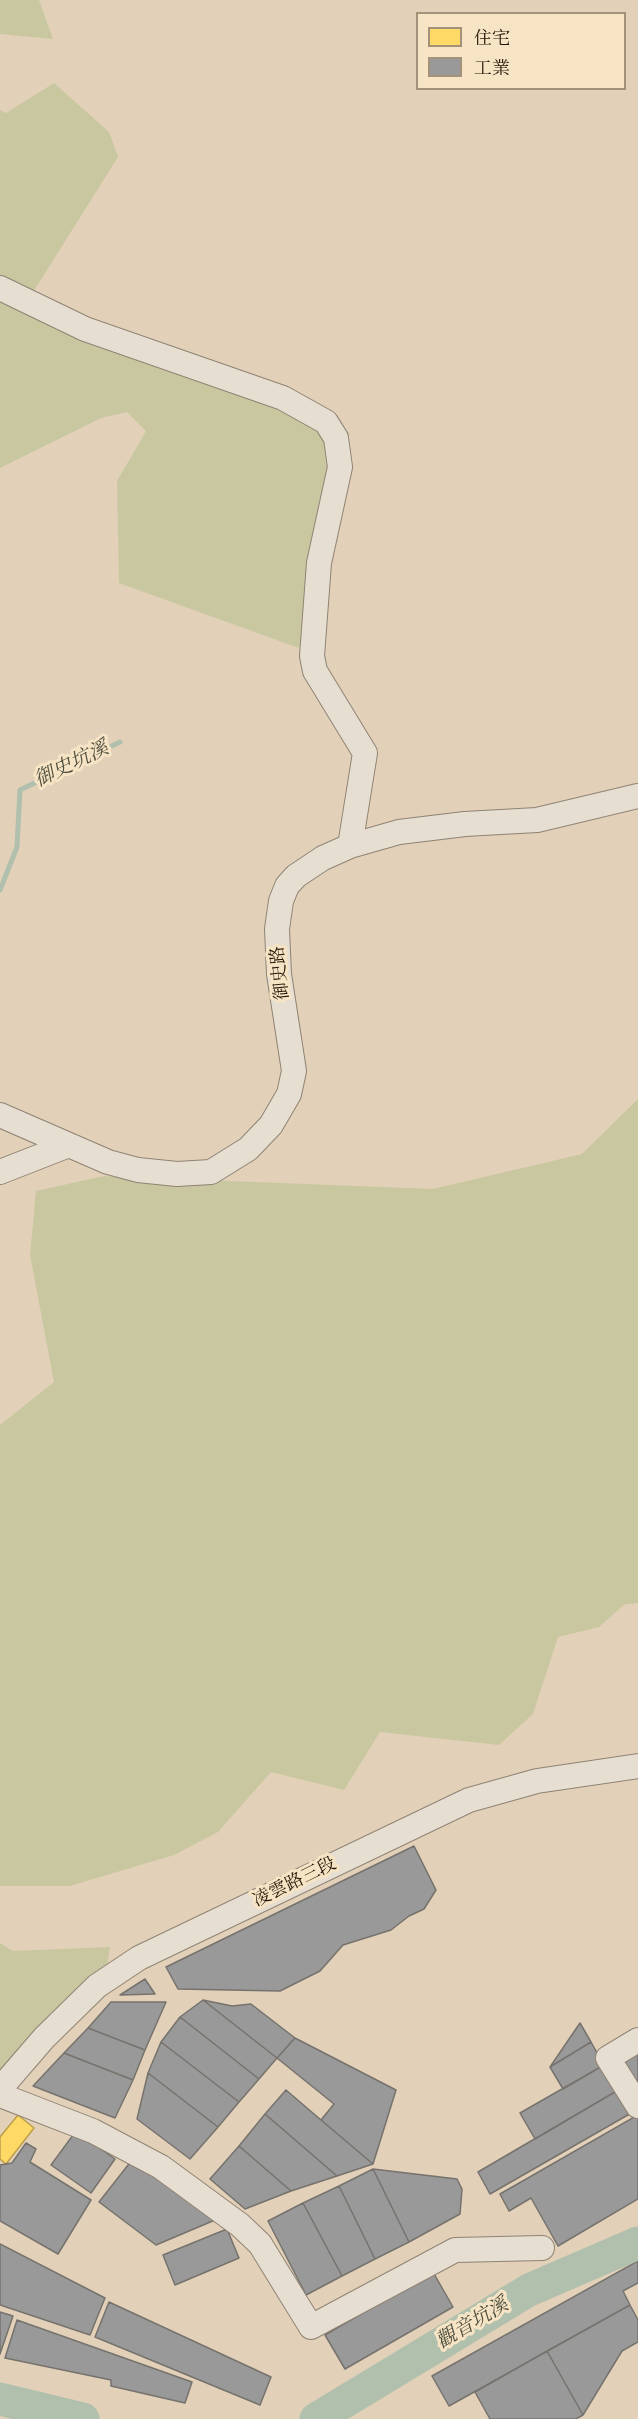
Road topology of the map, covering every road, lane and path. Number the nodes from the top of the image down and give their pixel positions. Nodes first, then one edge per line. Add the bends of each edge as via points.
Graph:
1 (0, 288) edge
2 (638, 796) edge
3 (350, 846) junction
4 (0, 1115) edge
5 (69, 1145) junction
6 (0, 1172) edge
7 (638, 1766) edge
8 (638, 2040) edge
9 (0, 2089) edge
10 (0, 2095) edge
11 (638, 2106) edge
12 (542, 2248) dead end

1 - 3 street via 85,329 283,398 326,422 336,438 340,467 319,563 312,656 315,671 365,753
2 - 3 street, 御史路 via 537,820 399,832
3 - 5 street, 御史路 via 296,876 281,901 277,929 279,975 294,1071 290,1094 271,1125 248,1149 211,1172 138,1170
4 - 5 street, 御史路
5 - 6 street
7 - 9 street, 凌雲路三段 via 537,1781 469,1800 139,1958 97,1986
8 - 11 street via 608,2058
10 - 12 street via 93,2131 160,2167 240,2225 260,2244 311,2327 455,2250

